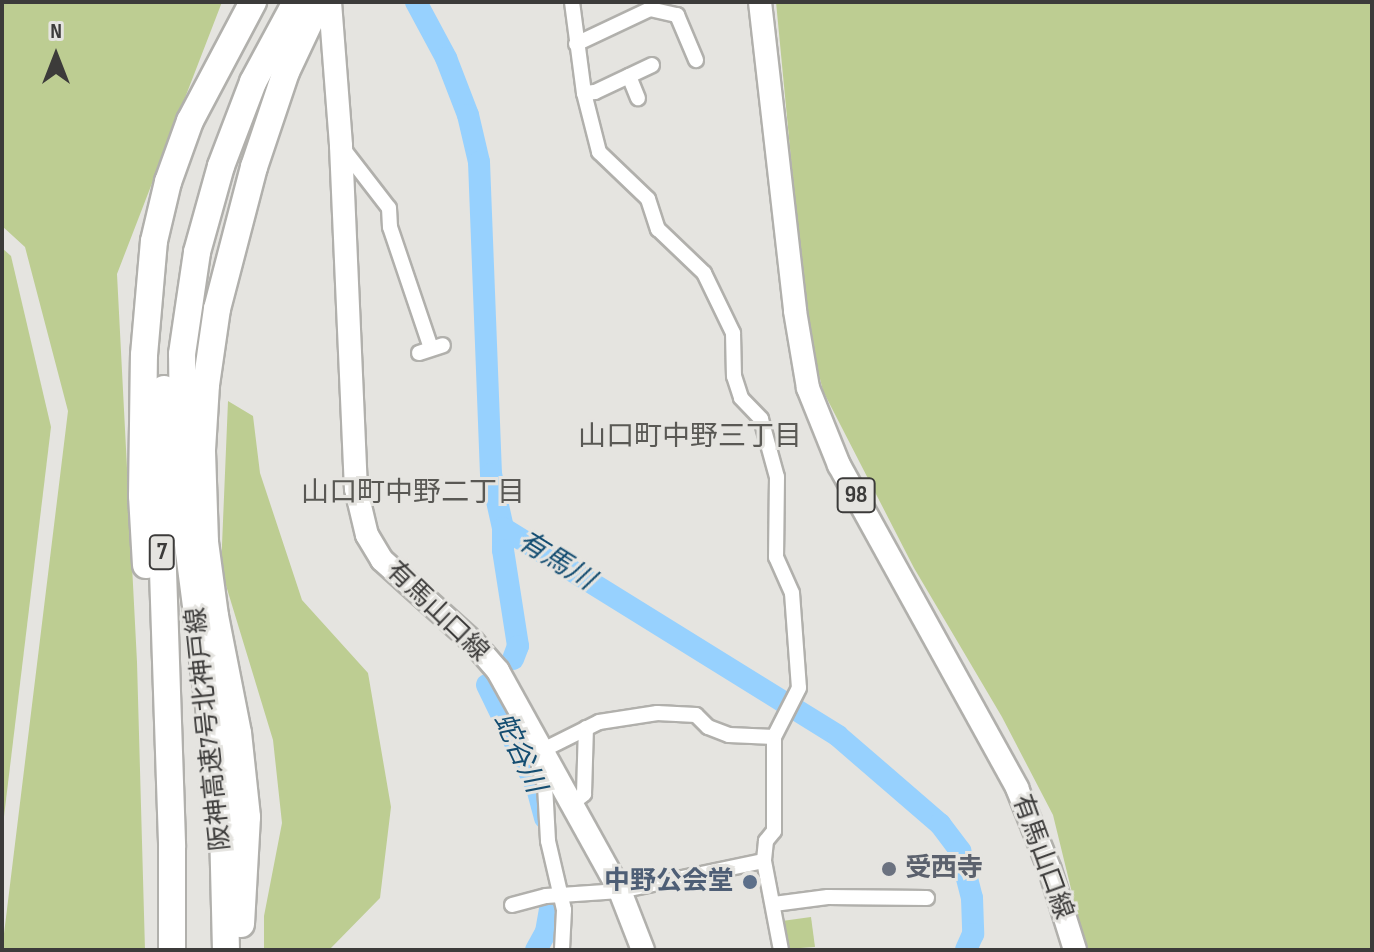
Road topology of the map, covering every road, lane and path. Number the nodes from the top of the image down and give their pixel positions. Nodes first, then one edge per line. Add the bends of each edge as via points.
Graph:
1 (253, 2) edge
2 (277, 2) edge
3 (296, 2) edge
4 (319, 2) edge
5 (330, 2) edge
6 (572, 2) edge
7 (760, 2) edge
8 (694, 15) dead end
9 (680, 22) junction
10 (576, 44) junction
11 (696, 60) dead end
12 (652, 65) dead end
13 (629, 76) junction
14 (584, 93) junction
15 (638, 98) dead end
16 (341, 146) junction
17 (213, 162) junction
18 (431, 349) dead end
19 (586, 728) junction
20 (775, 732) junction
21 (544, 756) junction
22 (170, 787) junction
23 (570, 805) junction
24 (764, 861) junction
25 (620, 891) junction
26 (559, 898) junction
27 (927, 898) dead end
28 (774, 904) junction
29 (512, 905) dead end
30 (172, 950) edge
31 (226, 950) edge
32 (239, 950) edge
33 (562, 950) edge
34 (643, 950) edge
35 (781, 950) edge
36 (1075, 950) edge

1 - 22 highway via 206,86 168,182 146,306 144,529
2 - 17 highway, 阪神高速7号北神戸線 / 7 via 237,79
3 - 17 highway, 阪神高速7号北神戸線 / 7
4 - 32 highway via 286,72 254,167 217,309 207,374 202,450 211,594 238,733 247,817
5 - 16 main road, 有馬山口線
6 - 10 street
7 - 36 main road, 有馬山口線 / 98 via 808,388 839,465 1017,788
8 - 9 street
9 - 10 street via 677,15 650,9
9 - 11 street
10 - 14 street
12 - 13 street
13 - 14 street
13 - 15 street
14 - 20 street via 599,152 648,199 658,229 704,273 733,333 734,376 741,398 761,419 777,477 776,557 792,593 799,688
16 - 18 street via 386,202
16 - 21 main road, 有馬山口線 via 356,489 367,535 382,560 498,671
17 - 22 highway, 阪神高速7号北神戸線 / 7 via 176,277 162,410
17 - 31 highway, 阪神高速7号北神戸線 / 7 via 188,303 180,407 184,514 223,831
19 - 20 street via 657,713 696,715 708,727 729,735
19 - 21 street
19 - 23 street via 584,794
20 - 24 street via 774,831 766,841
21 - 23 main road, 有馬山口線
21 - 26 street via 539,767
22 - 30 highway, 阪神高速7号北神戸線 / 7
23 - 25 main road, 有馬山口線
24 - 25 street
24 - 28 street
25 - 26 street
25 - 34 main road, 有馬山口線
26 - 29 street
26 - 33 street via 564,910
27 - 28 street via 828,897
28 - 35 street

